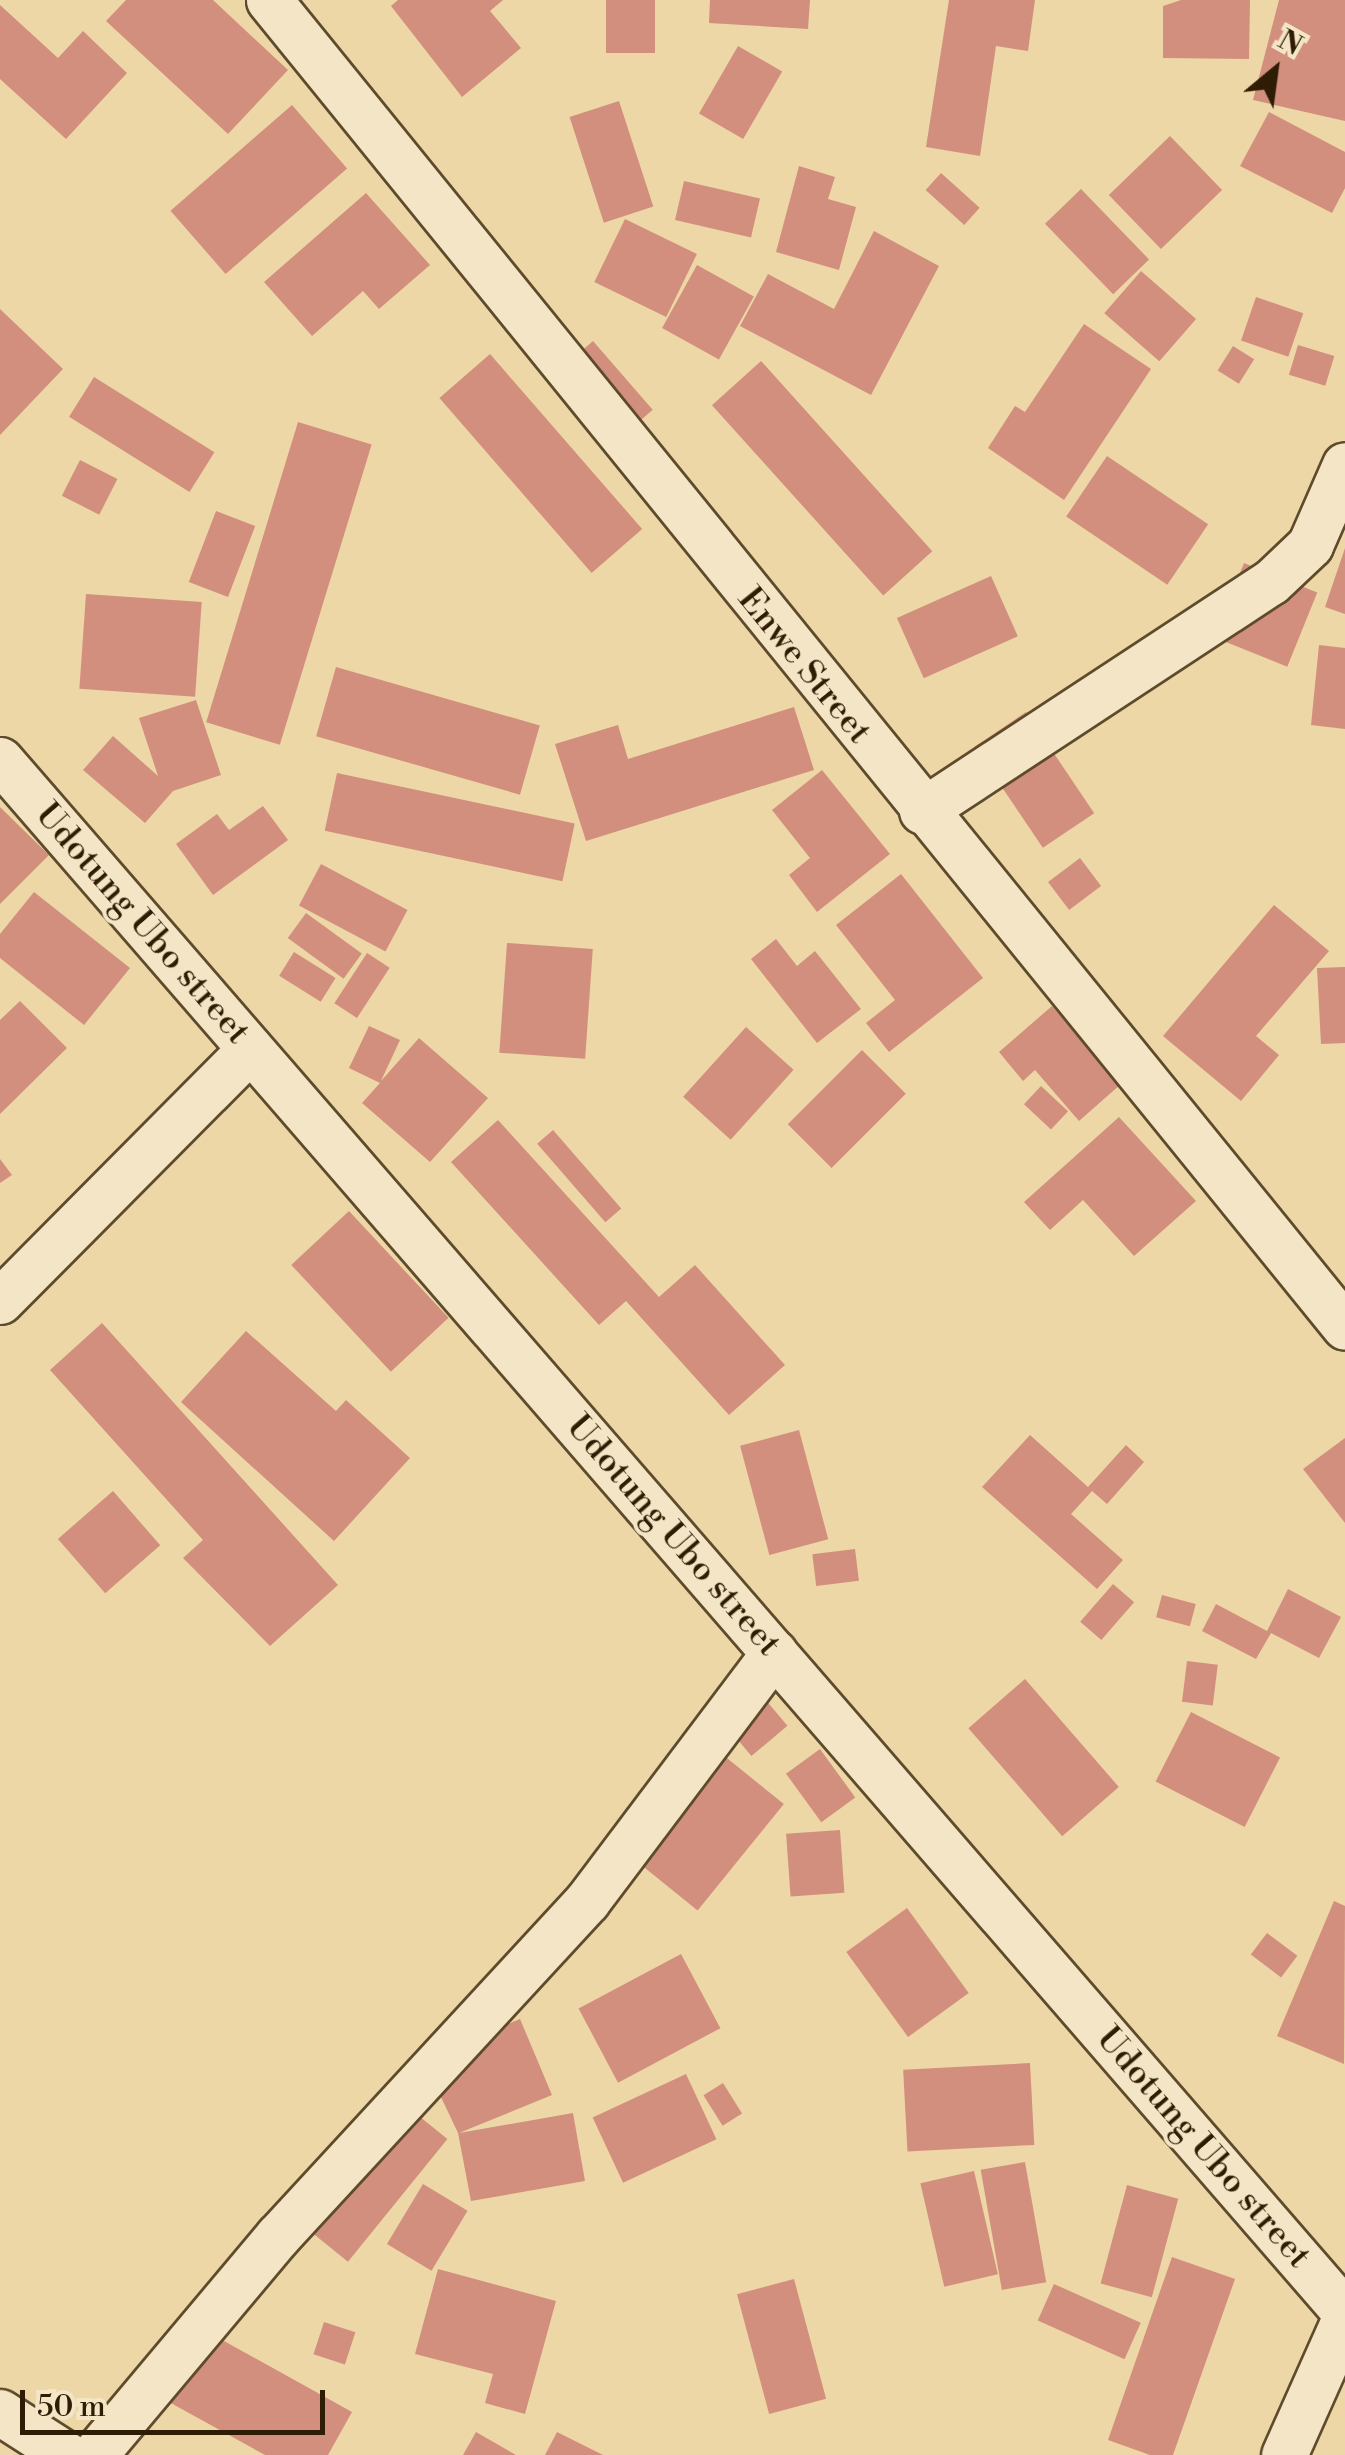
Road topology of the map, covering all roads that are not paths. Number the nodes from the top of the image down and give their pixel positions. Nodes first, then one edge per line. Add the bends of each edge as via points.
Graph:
1 (270, 0) edge
2 (1345, 465) edge
3 (0, 760) edge
4 (922, 811) junction
5 (250, 1048) junction
6 (0, 1301) edge
7 (1345, 1327) edge
8 (774, 1653) junction
9 (1345, 2315) edge
10 (0, 2412) edge
11 (67, 2455) edge
12 (94, 2455) edge
13 (1284, 2455) edge

1 - 4 street, Enwe Street
2 - 4 street via 1310,546 1271,582
3 - 5 street, Udotung Ubo street
4 - 7 street, Enwe Street
5 - 6 street
5 - 8 street, Udotung Ubo street
8 - 9 street, Udotung Ubo street
8 - 12 street via 550,1944 278,2236
9 - 13 street
10 - 11 street

